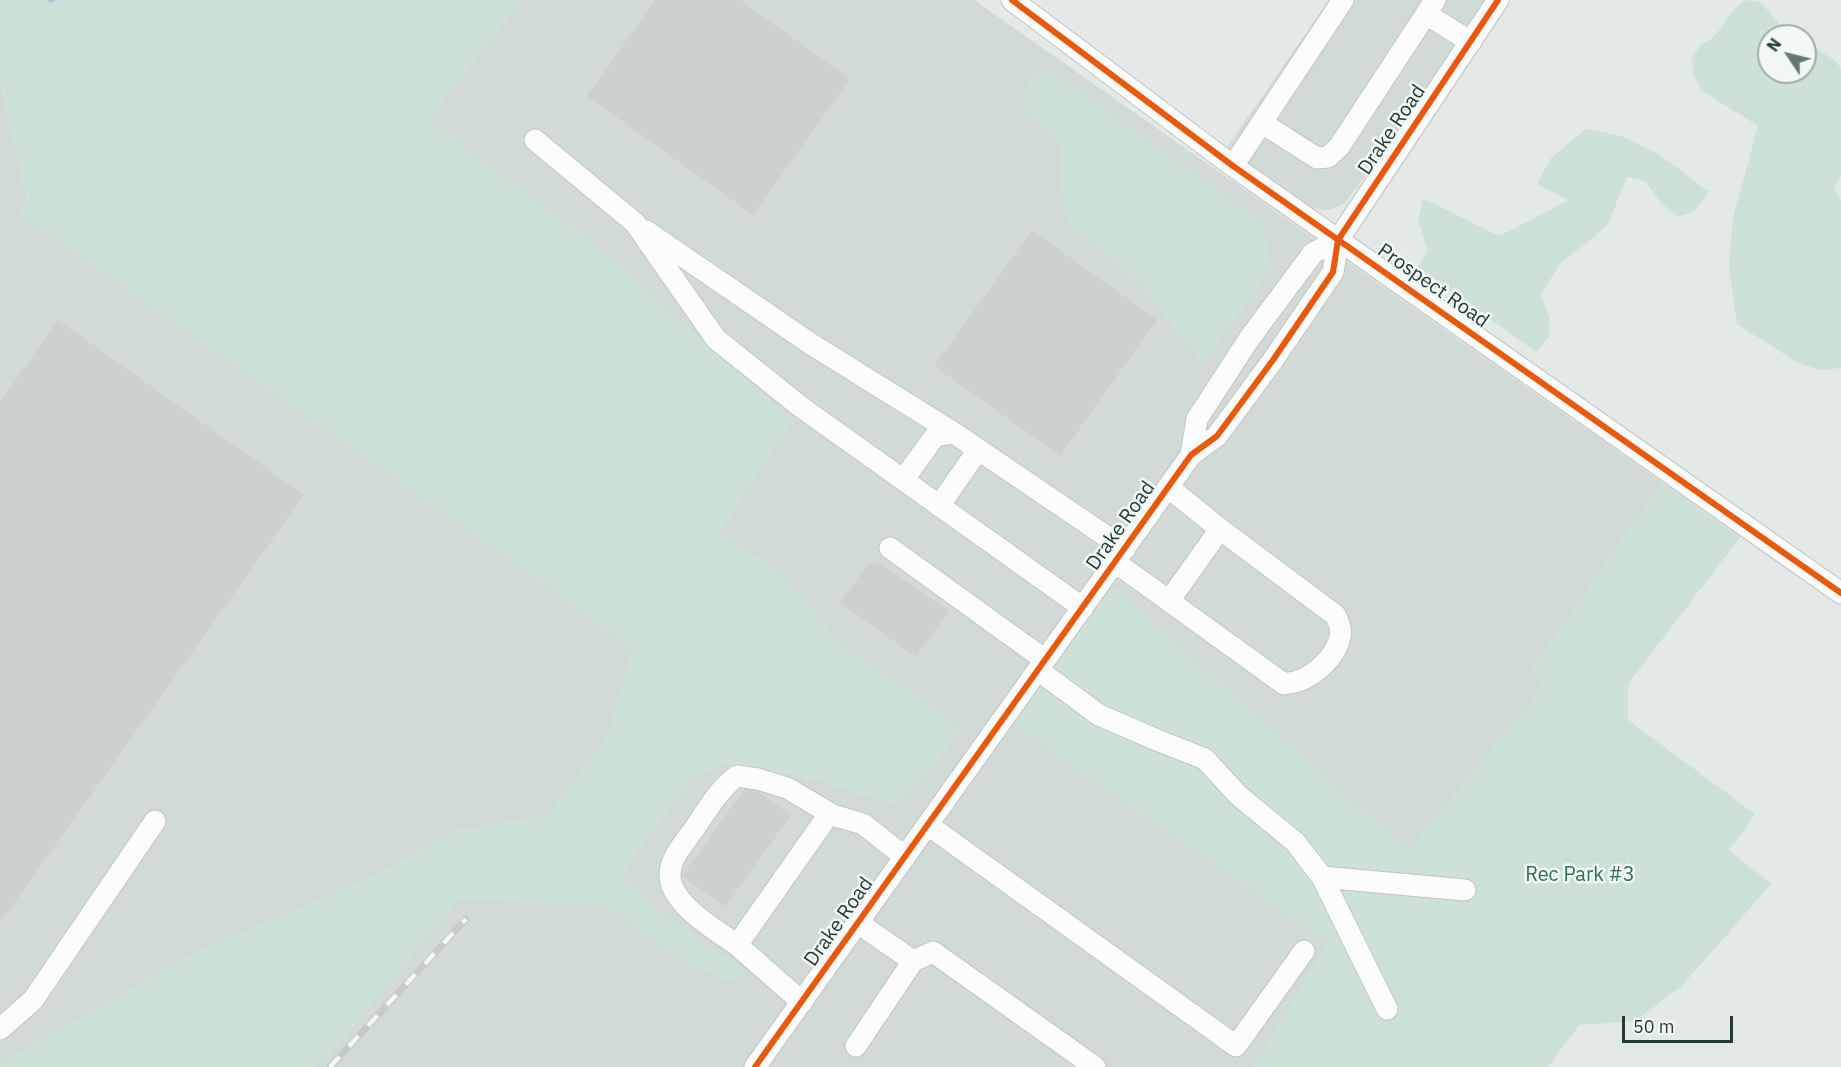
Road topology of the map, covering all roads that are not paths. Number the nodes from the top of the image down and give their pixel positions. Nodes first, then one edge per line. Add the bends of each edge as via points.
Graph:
1 (1012, 0) edge
2 (1343, 0) edge
3 (1498, 0) edge
4 (1431, 7) edge
5 (1471, 42) junction
6 (1262, 123) junction
7 (535, 140) dead end
8 (1233, 166) junction
9 (635, 223) junction
10 (1338, 240) junction
11 (954, 433) junction
12 (978, 450) junction
13 (1191, 455) junction
14 (903, 480) junction
15 (1168, 487) junction
16 (939, 506) junction
17 (1220, 529) junction
18 (890, 548) dead end
19 (1120, 556) junction
20 (1841, 593) edge
21 (1169, 601) junction
22 (1083, 608) junction
23 (1042, 665) junction
24 (831, 814) junction
25 (155, 821) dead end
26 (928, 825) junction
27 (905, 857) junction
28 (1322, 877) junction
29 (1465, 890) dead end
30 (858, 923) junction
31 (737, 945) junction
32 (1304, 951) dead end
33 (913, 961) junction
34 (802, 1002) junction
35 (1387, 1009) dead end
36 (0, 1029) edge
37 (856, 1046) dead end
38 (755, 1067) edge
39 (1095, 1067) edge

1 - 8 street, Prospect Road
2 - 6 street
3 - 5 street, Drake Road
4 - 5 street
4 - 6 street via 1339,147 1328,157 1317,158
5 - 10 street, Drake Road
6 - 8 street
7 - 9 street
8 - 10 street, Prospect Road
9 - 11 street via 812,344
9 - 14 street via 716,339 801,407
10 - 13 street, Drake Road via 1334,272 1217,436
10 - 13 street, Drake Road via 1313,253 1249,339 1197,419
10 - 20 street, Prospect Road
11 - 12 street
11 - 14 street via 935,436
12 - 16 street
12 - 19 street
13 - 15 street, Drake Road
14 - 16 street
15 - 17 street
15 - 19 street, Drake Road
16 - 22 street
17 - 21 street
17 - 21 street via 1335,615 1341,636 1334,652 1319,669 1299,681 1284,684
18 - 23 street
19 - 21 street
19 - 22 street, Drake Road
22 - 23 street, Drake Road
23 - 26 street, Drake Road
23 - 28 street via 1100,715 1205,759 1238,795 1295,842
24 - 27 street via 863,824
24 - 31 street
24 - 31 street via 787,788 758,779 737,776 723,786 674,857 670,877 691,912
25 - 36 street via 33,1000
26 - 27 street, Drake Road
26 - 32 street via 1236,1046
27 - 30 street, Drake Road
28 - 29 street
28 - 35 street
30 - 33 street
30 - 34 street, Drake Road
31 - 34 street
33 - 37 street
33 - 39 street via 933,952
34 - 38 street, Drake Road

